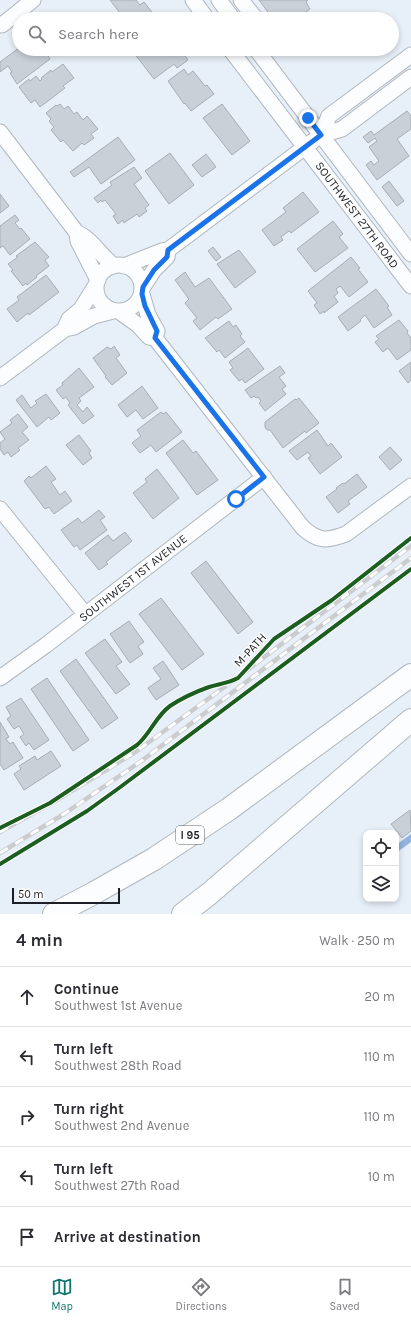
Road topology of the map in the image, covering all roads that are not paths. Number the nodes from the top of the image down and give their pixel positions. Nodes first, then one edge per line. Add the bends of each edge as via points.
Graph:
1 (33, 0) edge
2 (193, 0) edge
3 (241, 0) edge
4 (221, 1) edge
5 (18, 12) edge
6 (202, 12) edge
7 (228, 12) edge
8 (250, 12) edge
9 (12, 17) edge
10 (0, 24) edge
11 (411, 55) edge
12 (235, 56) edge
13 (261, 56) edge
14 (411, 77) edge
15 (0, 132) edge
16 (321, 135) junction
17 (305, 146) junction
18 (77, 233) junction
19 (168, 250) junction
20 (411, 254) edge
21 (119, 266) junction
22 (97, 283) junction
23 (411, 286) edge
24 (142, 290) junction
25 (117, 311) junction
26 (65, 329) junction
27 (155, 338) junction
28 (0, 378) edge
29 (264, 477) junction
30 (411, 486) edge
31 (0, 508) edge
32 (86, 614) junction
33 (411, 675) edge
34 (0, 678) edge
35 (411, 720) edge
36 (54, 914) edge
37 (183, 914) edge

1 - 5 street
2 - 6 street
3 - 8 street
4 - 7 street
9 - 10 street
11 - 16 street via 329,116
12 - 17 street, SOUTHWEST 27TH ROAD
13 - 16 street, SOUTHWEST 27TH ROAD
14 - 16 street via 342,129
15 - 18 street
16 - 17 street
16 - 20 street, SOUTHWEST 27TH ROAD
17 - 19 street
17 - 23 street, SOUTHWEST 27TH ROAD
18 - 21 street via 84,236 105,260
18 - 22 street via 78,241
19 - 21 street
19 - 24 street via 167,257 154,270
21 - 22 street via 104,271
21 - 24 street via 130,268 139,276
22 - 25 street via 96,292 102,304
22 - 26 street via 80,309 69,319
24 - 25 street via 139,301 134,306 128,310
24 - 27 street via 148,315 157,331
25 - 26 street via 94,316
25 - 27 street via 138,325 149,337
26 - 28 street
27 - 29 street
29 - 30 street via 303,528 312,536 322,539 346,534
29 - 32 street, SOUTHWEST 1ST AVENUE
31 - 32 street
32 - 34 street, SOUTHWEST 1ST AVENUE
33 - 36 highway, I 95 via 218,817 154,859
35 - 37 highway

